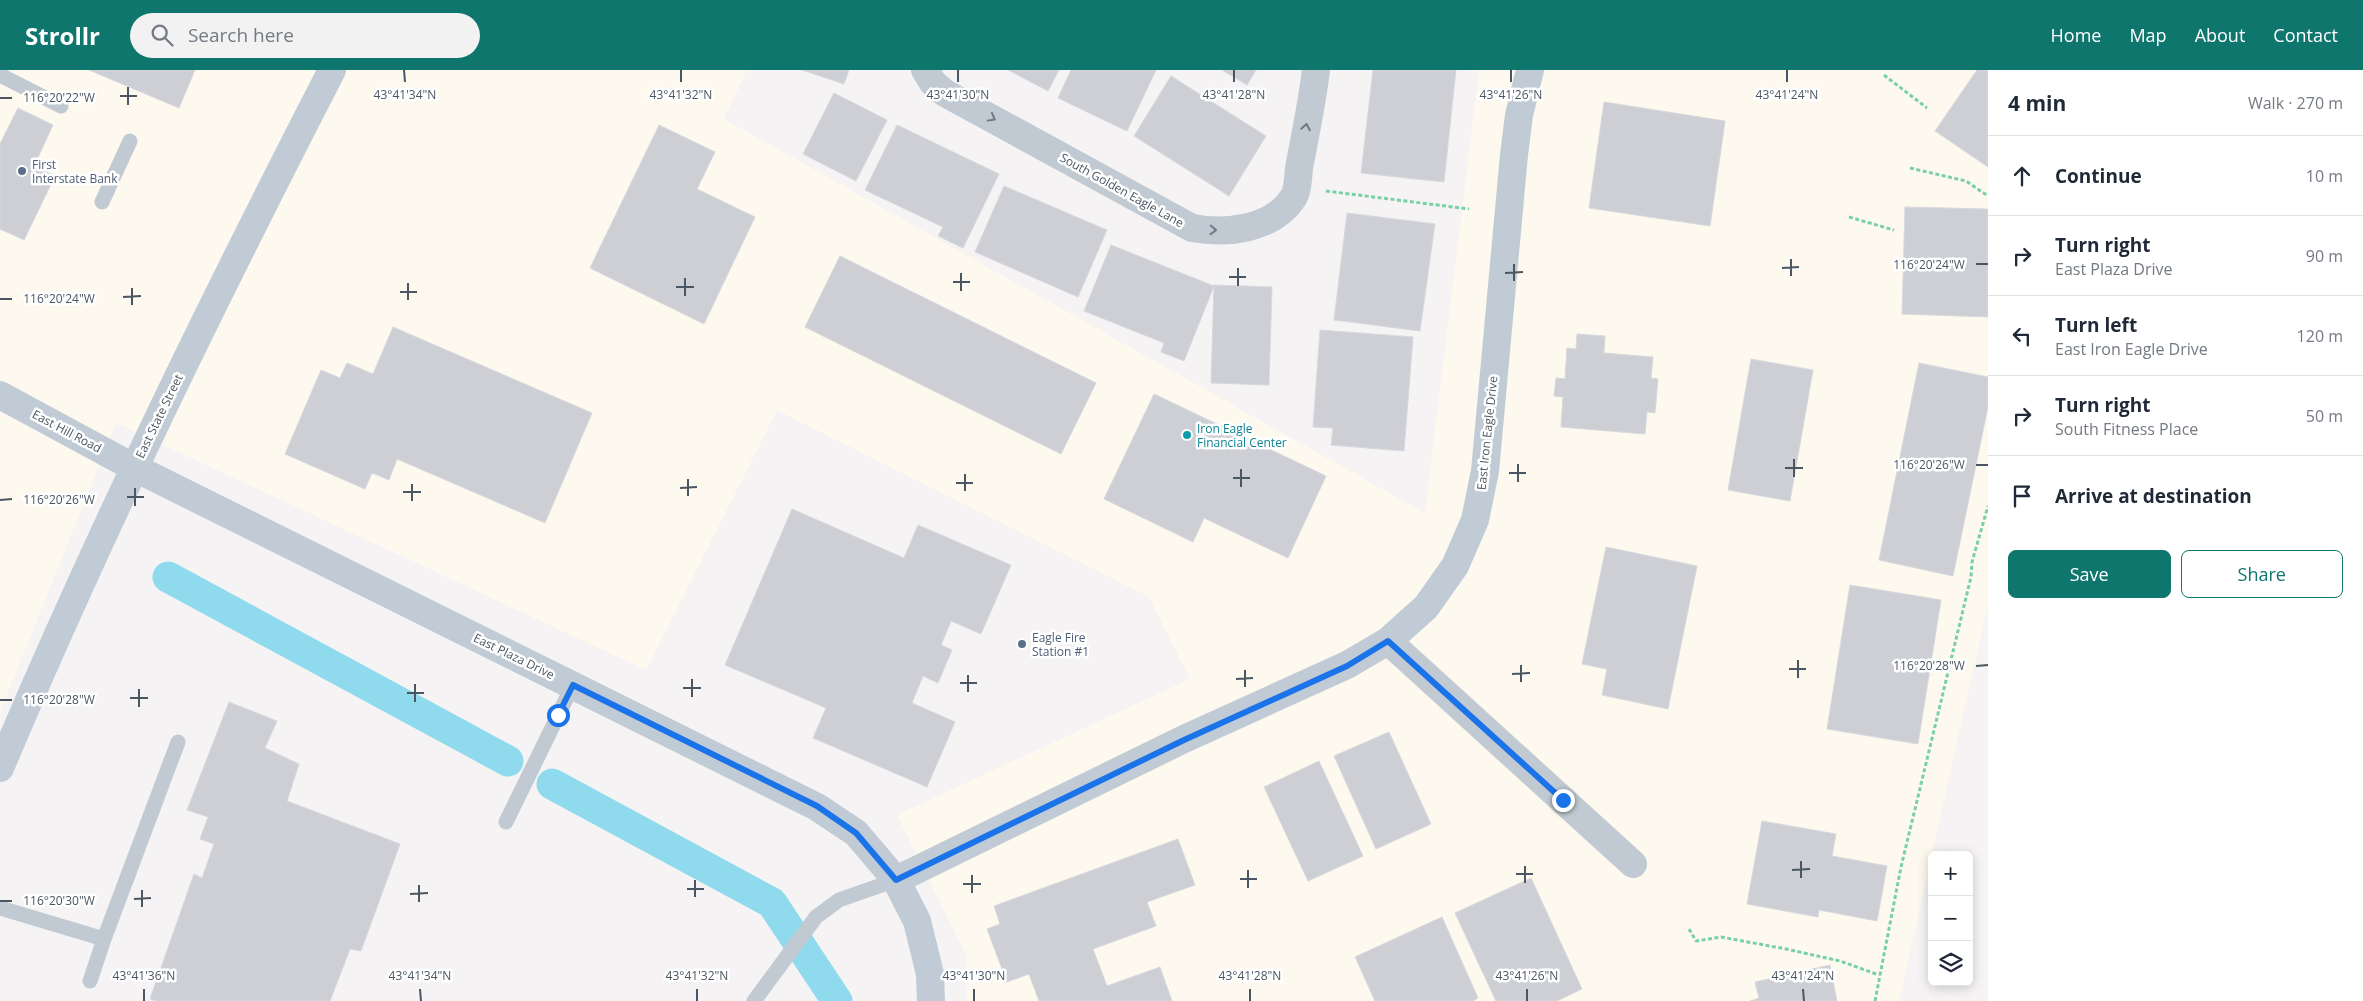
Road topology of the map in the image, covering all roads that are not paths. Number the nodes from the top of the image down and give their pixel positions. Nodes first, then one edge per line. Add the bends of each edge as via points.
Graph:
1 (332, 70) edge
2 (926, 70) edge
3 (1316, 70) edge
4 (1530, 70) edge
5 (0, 74) edge
6 (61, 106) dead end
7 (130, 141) dead end
8 (102, 202) dead end
9 (0, 395) edge
10 (134, 467) junction
11 (1388, 641) junction
12 (573, 685) junction
13 (178, 742) dead end
14 (0, 768) edge
15 (506, 822) dead end
16 (1633, 864) dead end
17 (896, 880) junction
18 (0, 908) edge
19 (104, 939) junction
20 (90, 981) dead end
21 (754, 1001) edge
22 (930, 1001) edge

1 - 10 street, East State Street
2 -> 3 street, South Golden Eagle Lane via 933,83 945,93 1192,228 1213,231 1238,230 1264,221 1280,212 1294,197
4 - 11 street, East Iron Eagle Drive via 1514,155 1485,470 1475,520 1455,566 1426,607
5 - 6 lane
7 - 8 lane
9 - 10 street, East Hill Road
10 - 12 street, East Plaza Drive
10 - 14 street, East State Street
11 - 16 street
11 - 17 street, East Iron Eagle Drive via 1347,666 1184,740
12 - 15 lane
12 - 17 street, East Plaza Drive via 817,806 856,833
13 - 19 lane
17 - 21 lane via 839,900 816,917
17 - 22 street, East Plaza Drive via 917,921 930,974
18 - 19 lane
19 - 20 lane

